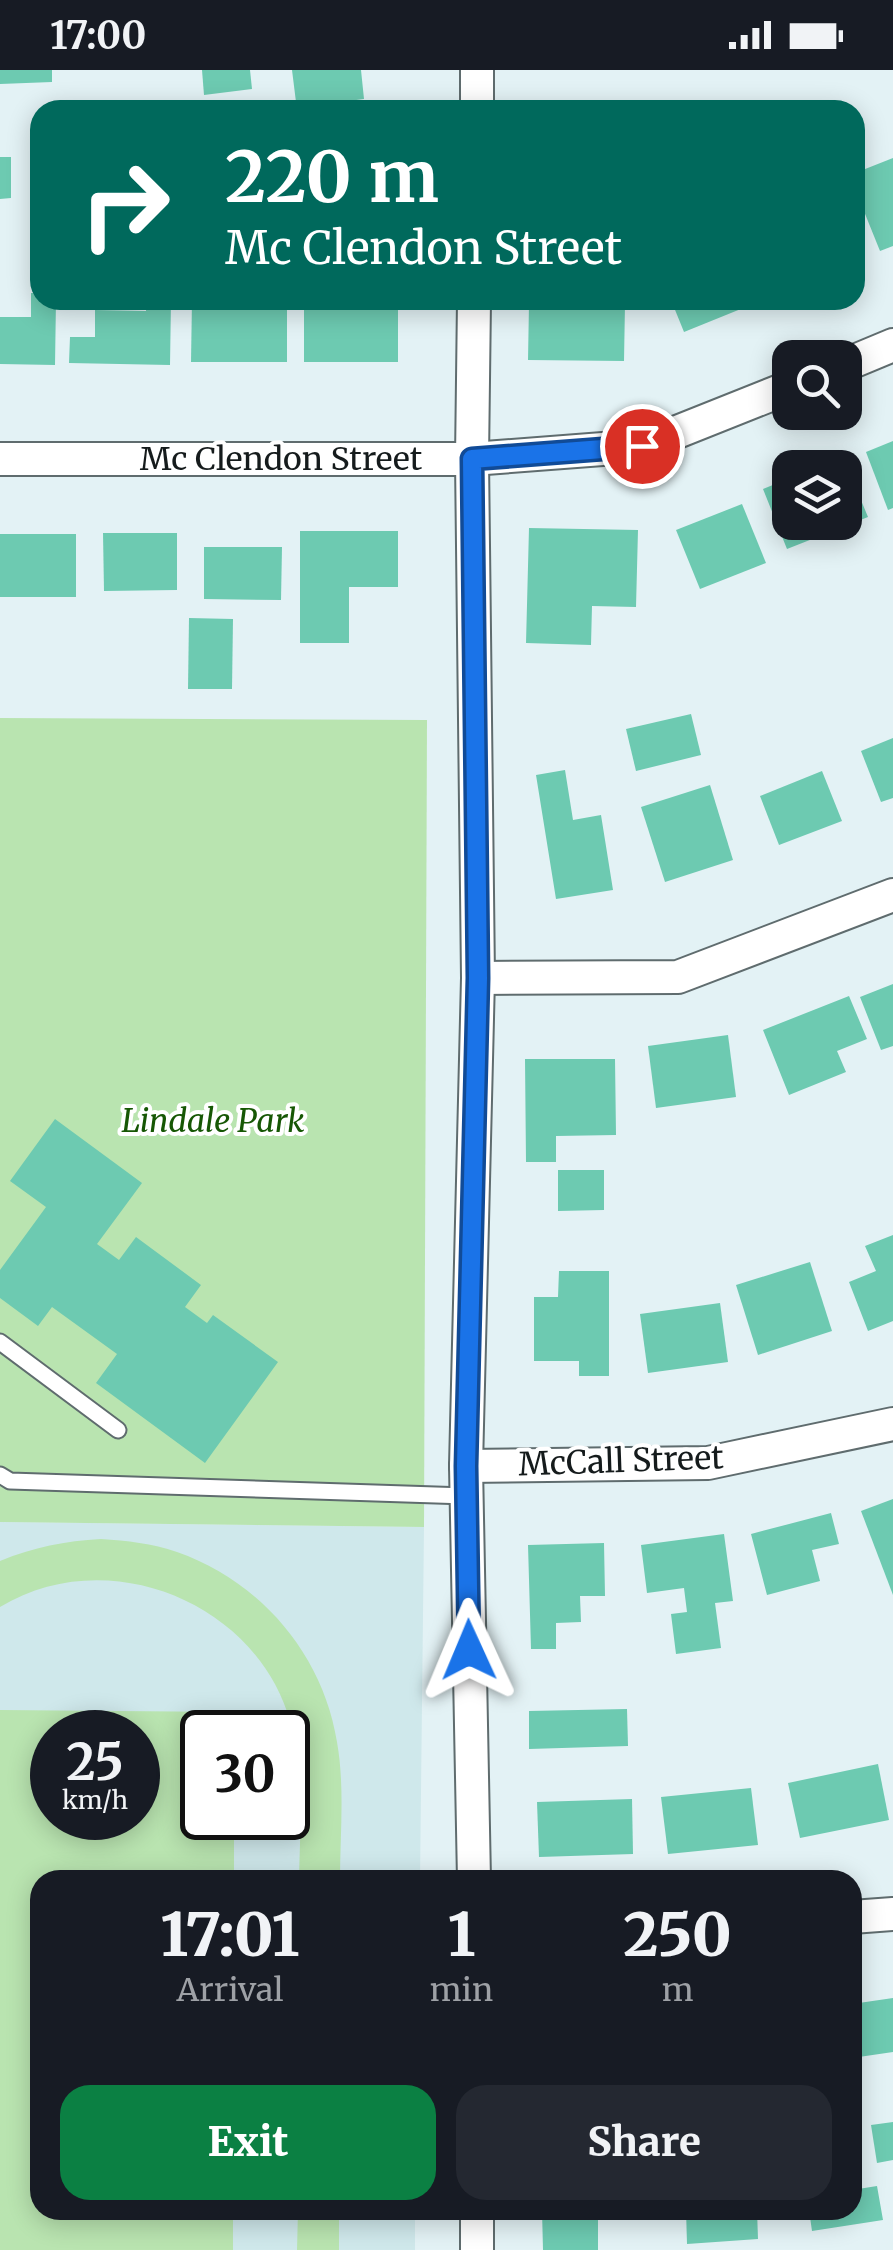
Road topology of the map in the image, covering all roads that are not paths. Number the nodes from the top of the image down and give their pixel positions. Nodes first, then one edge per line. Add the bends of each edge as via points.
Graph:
1 (477, 70) edge
2 (476, 100) edge
3 (474, 310) edge
4 (893, 345) edge
5 (862, 357) edge
6 (772, 393) edge
7 (0, 459) edge
8 (472, 459) junction
9 (893, 895) edge
10 (478, 978) junction
11 (0, 1342) edge
12 (893, 1424) edge
13 (118, 1430) dead end
14 (0, 1476) edge
15 (466, 1481) junction
16 (474, 1870) edge
17 (893, 1914) edge
18 (862, 1917) edge
19 (477, 2220) edge
20 (477, 2250) edge

1 - 2 street
3 - 8 street
4 - 5 street
6 - 8 street, Mc Clendon Street via 642,446
7 - 8 street, Mc Clendon Street
8 - 10 street
9 - 10 street via 678,977
10 - 15 street
11 - 13 lane
12 - 15 street, McCall Street via 708,1463
14 - 15 lane
15 - 16 street
17 - 18 street
19 - 20 street

